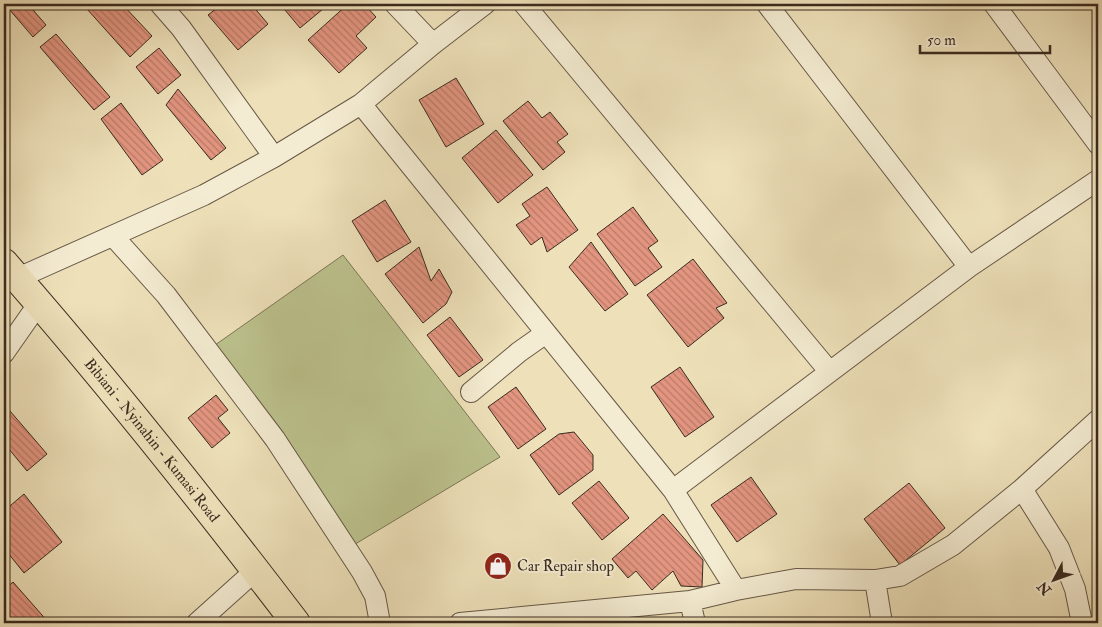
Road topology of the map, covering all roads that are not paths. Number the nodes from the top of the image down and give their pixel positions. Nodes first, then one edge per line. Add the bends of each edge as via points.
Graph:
1 (160, 4) edge
2 (395, 4) edge
3 (485, 4) edge
4 (524, 4) edge
5 (767, 4) edge
6 (994, 4) edge
7 (433, 44) junction
8 (361, 104) junction
9 (1098, 144) edge
10 (274, 157) junction
11 (1098, 180) edge
12 (113, 236) junction
13 (969, 267) junction
14 (11, 271) edge
15 (39, 303) junction
16 (546, 333) junction
17 (4, 353) edge
18 (829, 371) junction
19 (471, 392) dead end
20 (1098, 420) edge
21 (1022, 489) junction
22 (673, 490) junction
23 (256, 570) junction
24 (875, 580) junction
25 (736, 590) junction
26 (690, 601) junction
27 (204, 621) edge
28 (296, 623) edge
29 (380, 623) edge
30 (460, 623) edge
31 (695, 623) edge
32 (882, 623) edge
33 (1082, 623) edge

1 - 10 street
2 - 7 street
3 - 7 street
4 - 18 street
5 - 13 street
6 - 9 street
7 - 8 street
8 - 10 street
8 - 16 street
10 - 12 street via 204,195
11 - 13 street
12 - 14 street
12 - 29 street via 166,295 275,438 362,572 374,596
13 - 18 street
14 - 15 main road, Bibiani - Nyinahin - Kumasi Road
15 - 17 street
15 - 23 main road, Bibiani - Nyinahin - Kumasi Road
16 - 19 street
16 - 22 street
18 - 22 street
20 - 21 street
21 - 24 street via 952,545 924,563 900,576
21 - 33 street via 1059,548 1075,589
22 - 25 street
23 - 27 street
23 - 28 main road, Bibiani - Nyinahin - Kumasi Road
24 - 25 street via 796,579
24 - 32 street
25 - 26 street
26 - 30 street
26 - 31 street

